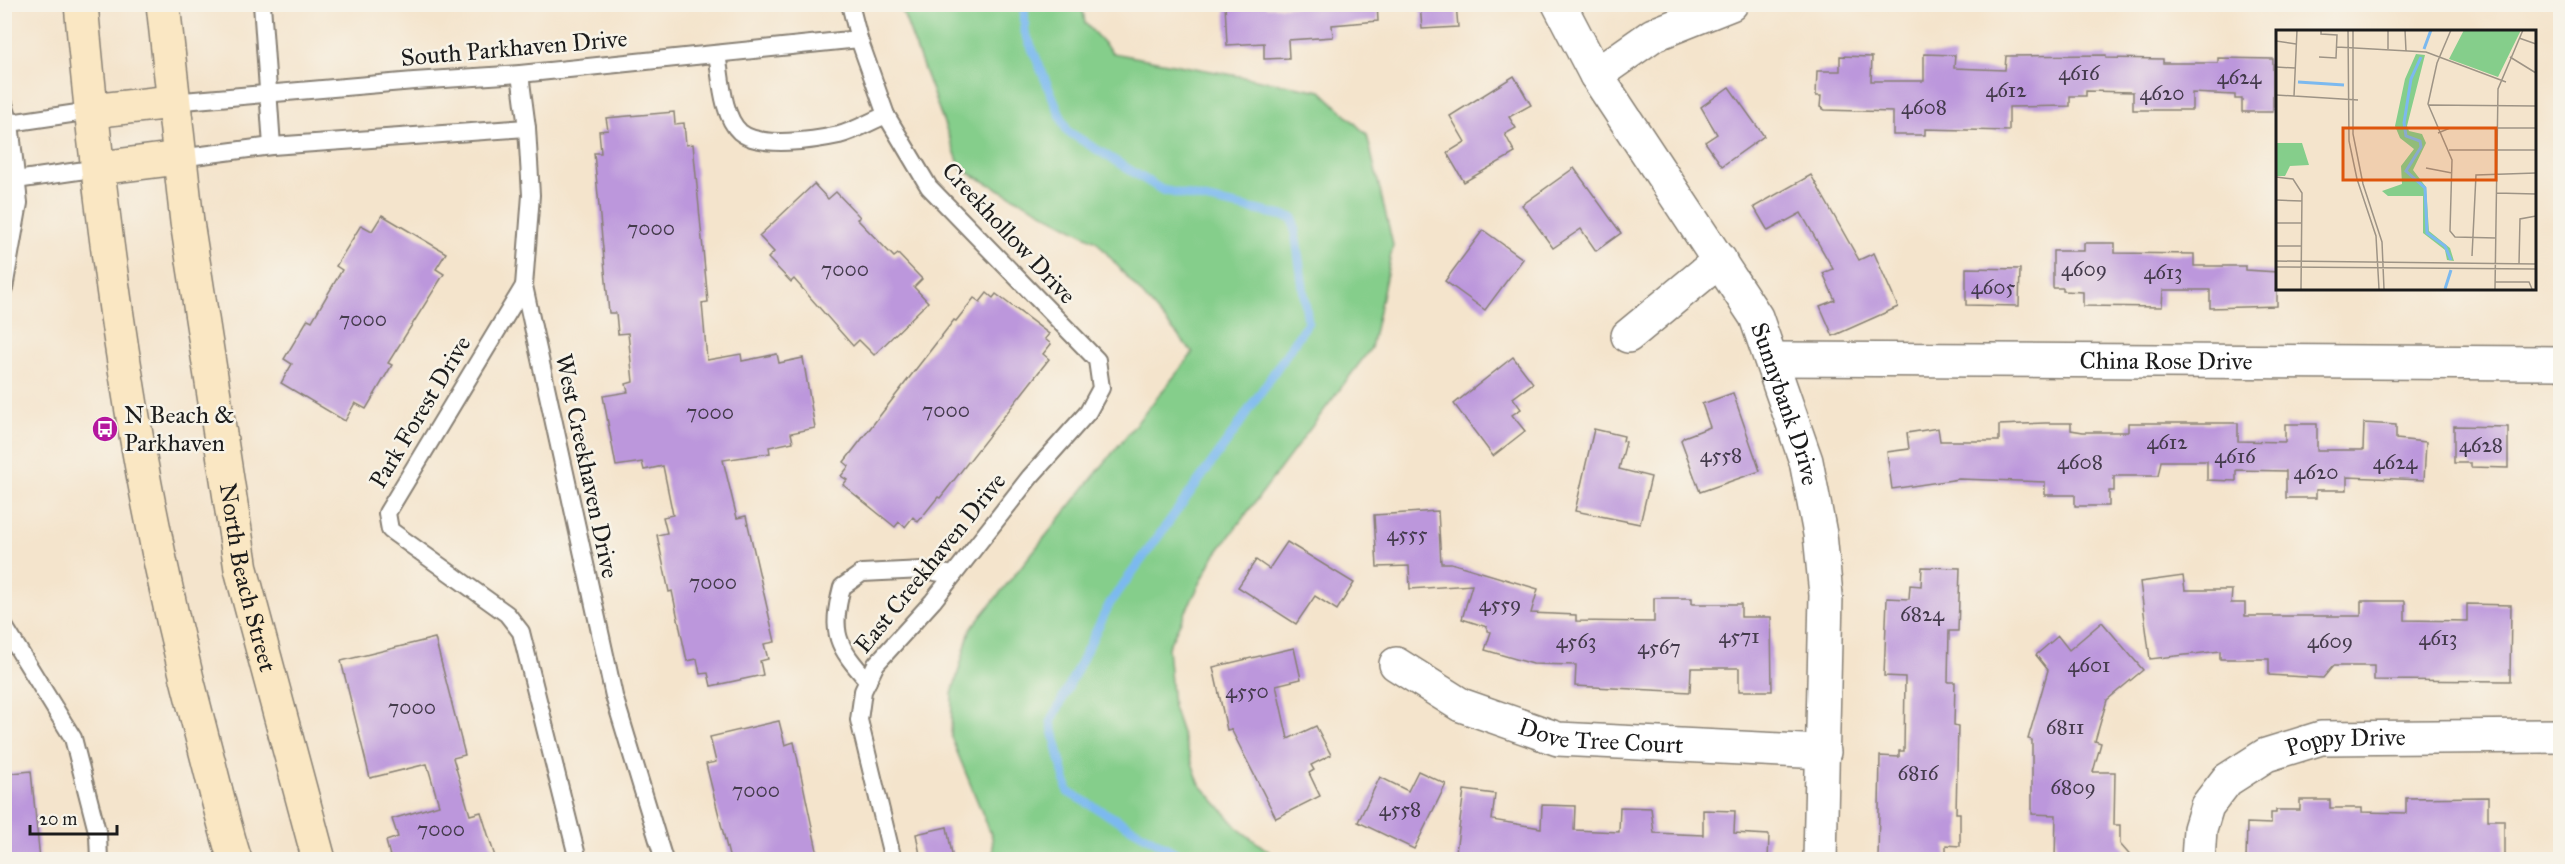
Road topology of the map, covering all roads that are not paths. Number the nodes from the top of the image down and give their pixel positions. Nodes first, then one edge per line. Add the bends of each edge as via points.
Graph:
1 (81, 4) edge
2 (164, 4) edge
3 (262, 4) edge
4 (850, 4) edge
5 (1560, 4) edge
6 (1731, 4) edge
7 (859, 39) junction
8 (717, 54) junction
9 (520, 74) junction
10 (1596, 75) junction
11 (267, 93) junction
12 (172, 102) junction
13 (4, 104) edge
14 (91, 111) junction
15 (886, 115) junction
16 (10, 123) junction
17 (527, 128) junction
18 (272, 146) junction
19 (179, 158) junction
20 (99, 168) junction
21 (16, 180) junction
22 (1720, 260) junction
23 (524, 286) junction
24 (4, 288) edge
25 (1628, 336) dead end
26 (1772, 359) junction
27 (2560, 363) edge
28 (1101, 388) joint
29 (953, 575) junction
30 (4, 626) edge
31 (1396, 664) dead end
32 (868, 681) junction
33 (2560, 736) edge
34 (1824, 753) junction
35 (99, 860) edge
36 (235, 860) edge
37 (320, 860) edge
38 (578, 860) edge
39 (664, 860) edge
40 (892, 860) edge
41 (1820, 860) edge
42 (2198, 860) edge

1 - 14 main road
2 - 12 main road, North Beach Street
3 - 11 lane
4 - 7 lane, Creekhollow Drive
5 - 10 street, Sunnybank Drive
6 - 10 street via 1653,35
7 - 8 lane, South Parkhaven Drive
7 - 15 lane, Creekhollow Drive
8 - 9 lane, South Parkhaven Drive
8 - 15 lane via 729,115 741,133 763,140 792,142 841,134
9 - 11 lane, South Parkhaven Drive
9 - 17 lane, West Creekhaven Drive
10 - 22 street, Sunnybank Drive
11 - 12 lane, South Parkhaven Drive
11 - 18 lane
12 - 14 main road
12 - 19 main road, North Beach Street
13 - 16 lane
14 - 16 lane
14 - 20 main road
15 - 28 lane, Creekhollow Drive via 929,187 1098,360
16 - 21 lane
17 - 18 lane
17 - 23 lane, West Creekhaven Drive via 531,195
18 - 19 lane
19 - 20 main road
19 - 37 main road, North Beach Street via 241,568
20 - 21 lane
20 - 36 main road via 139,451 170,608
21 - 24 lane via 19,203
22 - 25 street
22 - 26 street, Sunnybank Drive via 1756,317
23 - 38 lane, Park Forest Drive via 387,513 390,530 507,614 521,632
23 - 39 lane, West Creekhaven Drive via 614,696
26 - 27 street, China Rose Drive
26 - 34 street, Sunnybank Drive via 1806,462 1820,534 1826,596
28 - 29 lane, East Creekhaven Drive via 1088,412 1030,477
29 - 32 lane, East Creekhaven Drive via 876,664
29 - 32 lane via 923,570 862,573 842,587 836,610 838,637 843,653
30 - 35 lane via 73,738 98,835
31 - 34 street, Dove Tree Court via 1461,705 1558,739
32 - 40 lane, East Creekhaven Drive via 859,720
33 - 42 street, Poppy Drive via 2321,738 2266,755 2227,780 2207,806 2200,829
34 - 41 street, Sunnybank Drive

